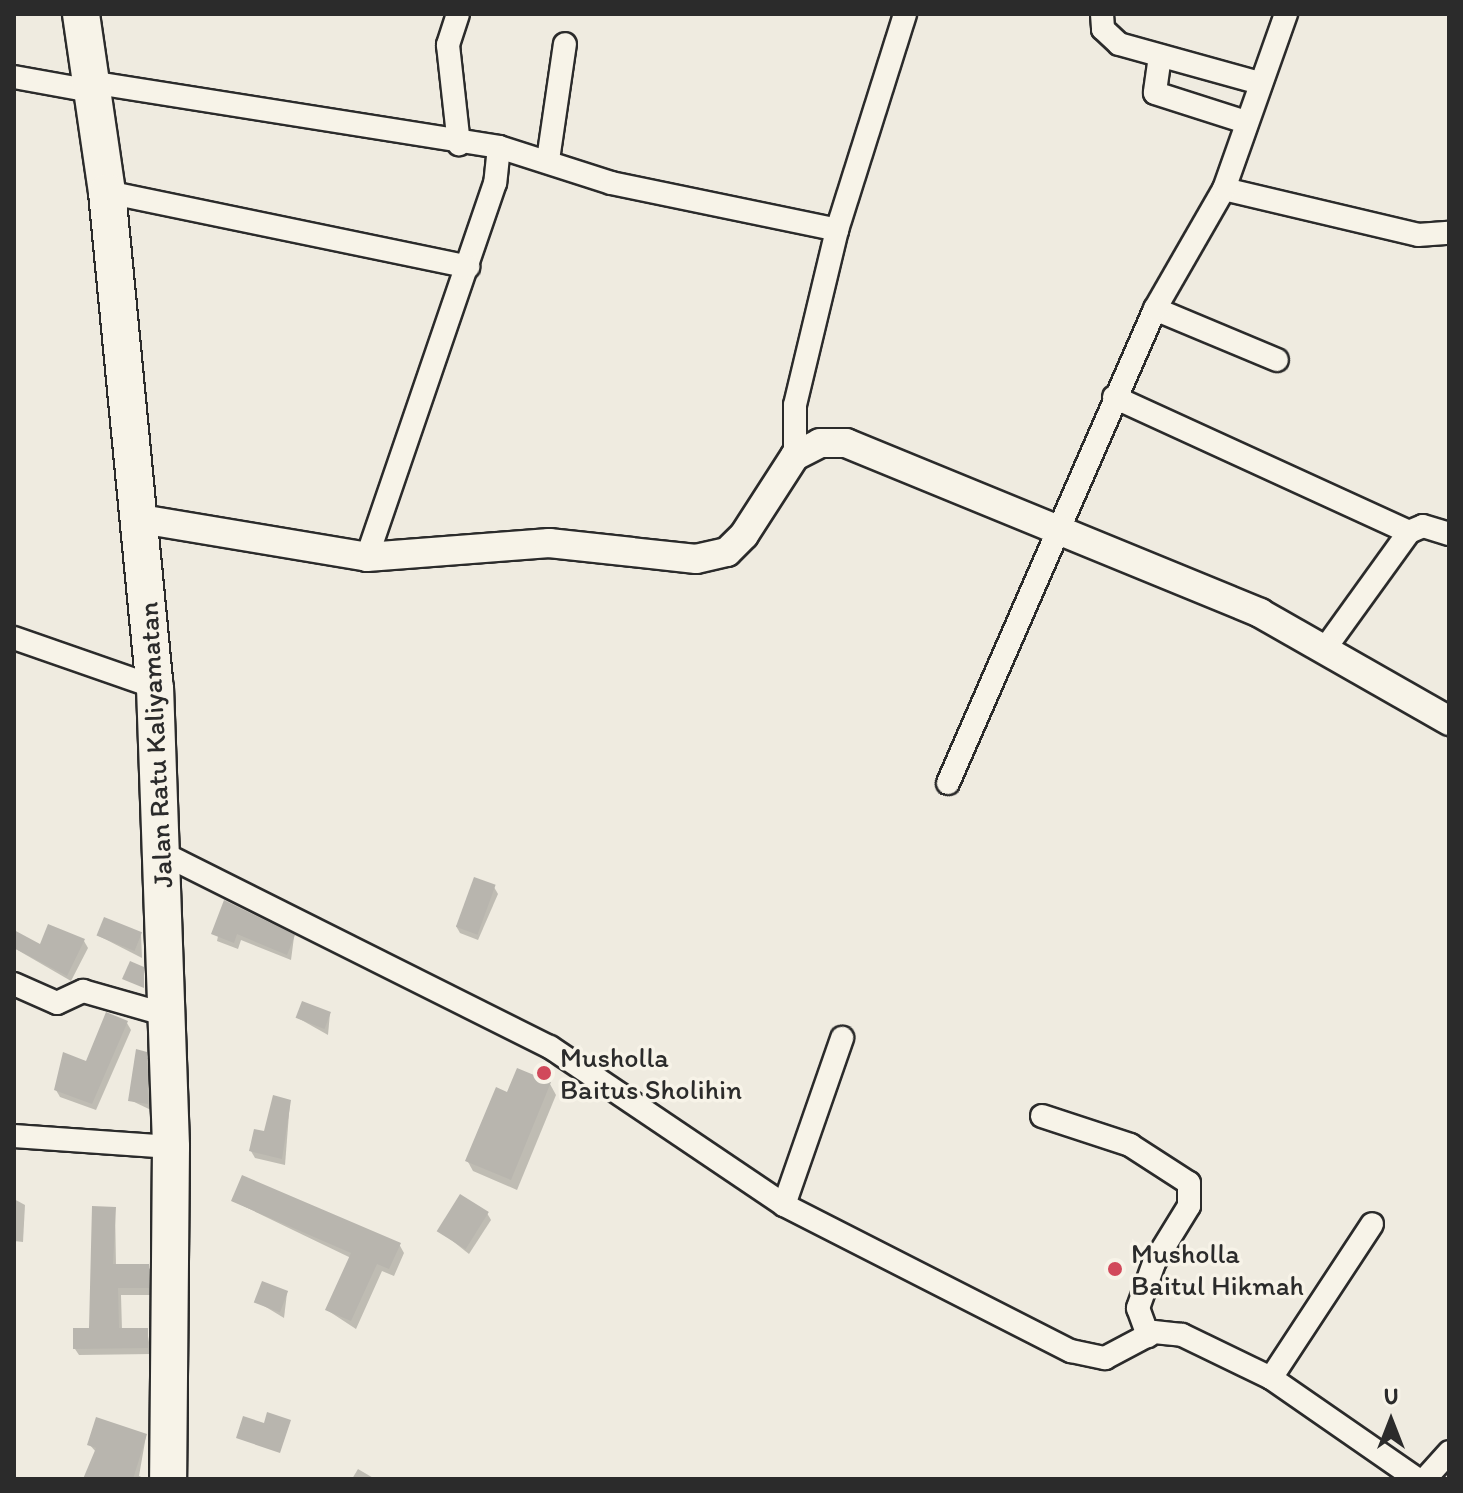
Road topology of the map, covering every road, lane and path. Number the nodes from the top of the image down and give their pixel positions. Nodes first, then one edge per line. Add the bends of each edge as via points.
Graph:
1 (81, 14) edge
2 (458, 14) edge
3 (905, 14) edge
4 (1102, 14) edge
5 (1286, 14) edge
6 (565, 44) dead end
7 (1160, 56) junction
8 (14, 77) edge
9 (1260, 83) junction
10 (90, 86) junction
11 (1246, 122) junction
12 (459, 144) junction
13 (499, 147) junction
14 (548, 160) junction
15 (1224, 189) junction
16 (107, 192) junction
17 (837, 230) junction
18 (1449, 233) edge
19 (468, 267) junction
20 (1155, 309) junction
21 (1277, 360) dead end
22 (1114, 397) junction
23 (795, 456) junction
24 (141, 519) junction
25 (1054, 527) junction
26 (1409, 532) junction
27 (1449, 534) edge
28 (367, 557) junction
29 (14, 638) edge
30 (1324, 650) junction
31 (155, 687) junction
32 (1449, 721) edge
33 (948, 783) dead end
34 (162, 853) junction
35 (14, 984) edge
36 (167, 1015) junction
37 (842, 1038) dead end
38 (1042, 1116) dead end
39 (14, 1136) edge
40 (171, 1147) junction
41 (784, 1205) junction
42 (1372, 1224) dead end
43 (1148, 1336) junction
44 (1271, 1378) junction
45 (1449, 1452) edge
46 (168, 1479) edge
47 (1417, 1479) edge
48 (1425, 1479) edge

1 - 10 main road, Jalan Ratu Kaliyamatan
2 - 12 street via 448,45
3 - 17 street
4 - 7 street via 1109,38
5 - 9 street
6 - 14 street
7 - 9 street
7 - 11 street via 1155,93
8 - 10 street
9 - 11 street
10 - 12 street via 205,95
10 - 16 main road, Jalan Ratu Kaliyamatan
11 - 15 street
12 - 13 street
13 - 14 street
13 - 19 street
14 - 17 street via 611,183
15 - 18 street via 1418,235
15 - 20 street
16 - 19 street
16 - 24 main road, Jalan Ratu Kaliyamatan
17 - 23 street via 795,405
19 - 28 street
20 - 21 street
20 - 22 street
22 - 25 street
22 - 26 street
23 - 25 street via 820,443 874,449
23 - 28 street via 744,535 713,557 549,543
24 - 28 street
24 - 31 main road, Jalan Ratu Kaliyamatan
25 - 30 street via 1260,613
25 - 33 street
26 - 27 street via 1423,526
26 - 30 street
29 - 31 street
30 - 32 street
31 - 34 main road, Jalan Ratu Kaliyamatan
34 - 36 main road, Jalan Ratu Kaliyamatan
34 - 41 street via 550,1047
35 - 36 street via 57,1003 83,991
36 - 40 main road, Jalan Ratu Kaliyamatan
37 - 41 street
38 - 43 street via 1130,1145 1189,1183 1189,1206 1154,1263 1138,1308
39 - 40 street
40 - 46 main road, Jalan Ratu Kaliyamatan
41 - 43 street via 1071,1351 1105,1358
42 - 44 street
43 - 44 street via 1182,1335
44 - 47 street
45 - 48 street

